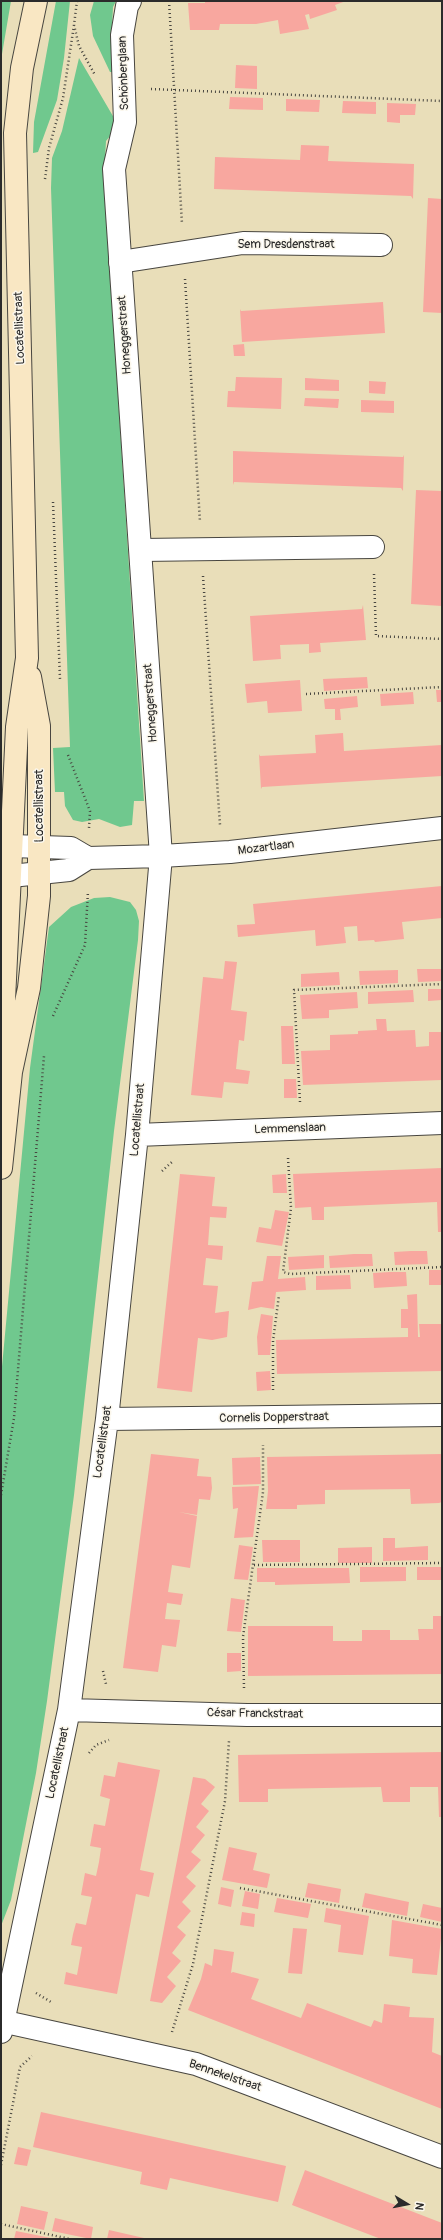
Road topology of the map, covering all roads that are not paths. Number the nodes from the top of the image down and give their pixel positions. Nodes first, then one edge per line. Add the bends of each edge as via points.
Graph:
1 (36, 1) edge
2 (130, 1) edge
3 (125, 122) joint
4 (381, 245) dead end
5 (120, 262) junction
6 (373, 547) road end
7 (140, 550) junction
8 (27, 658) junction
9 (442, 828) edge
10 (12, 846) junction
11 (40, 846) junction
12 (161, 856) junction
13 (88, 858) junction
14 (40, 875) junction
15 (11, 876) junction
16 (10, 1072) junction
17 (442, 1123) edge
18 (137, 1135) junction
19 (1, 1168) edge
20 (442, 1416) edge
21 (107, 1419) junction
22 (69, 1710) junction
23 (442, 1715) edge
24 (2, 2025) edge
25 (442, 2157) edge

1 - 8 main road, Locatellistraat via 22,68 15,134
2 - 3 street, Schönberglaan via 122,35
3 - 5 street, Honeggerstraat via 114,170
4 - 5 street, Sem Dresdenstraat via 243,244
5 - 7 street, Honeggerstraat
6 - 7 street
7 - 12 street, Honeggerstraat
8 - 10 main road, Locatellistraat via 17,727
8 - 11 main road, Locatellistraat via 39,726
9 - 12 street, Mozartlaan via 230,852
10 - 11 street
10 - 15 main road, Locatellistraat
11 - 13 street via 71,848
11 - 14 main road, Locatellistraat
12 - 13 street, Mozartlaan
12 - 18 street, Locatellistraat
13 - 14 street via 69,870
14 - 15 street
14 - 16 main road, Locatellistraat via 30,988
15 - 16 main road, Locatellistraat via 4,1000
16 - 19 main road, Locatellistraat
17 - 18 street, Lemmenslaan
18 - 21 street, Locatellistraat
20 - 21 street, Cornelis Dopperstraat
21 - 22 street, Locatellistraat
22 - 23 street, César Franckstraat via 247,1715
22 - 24 street, Locatellistraat
24 - 25 street, Bennekelstraat via 53,2033 196,2064

